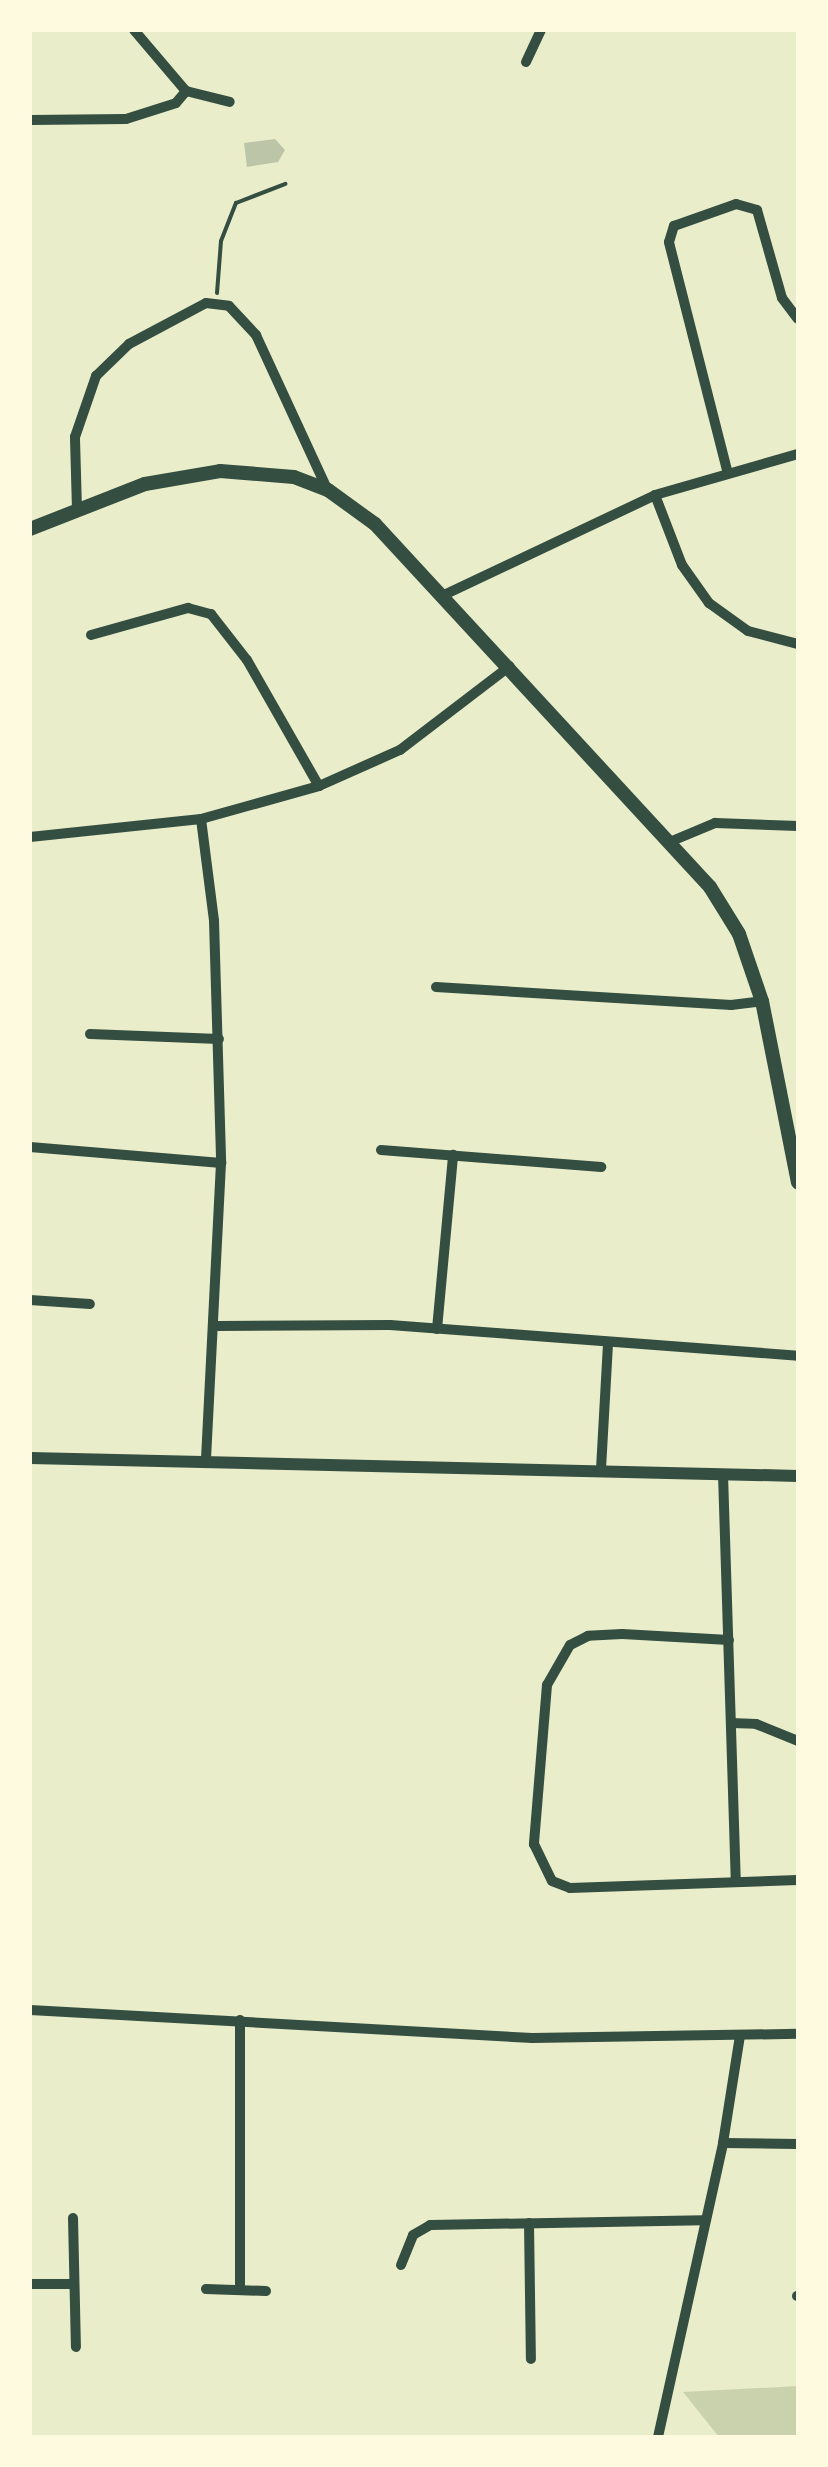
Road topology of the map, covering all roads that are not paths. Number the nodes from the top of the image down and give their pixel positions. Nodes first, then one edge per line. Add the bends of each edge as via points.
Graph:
1 (134, 30) edge
2 (541, 30) edge
3 (526, 62) dead end
4 (186, 91) junction
5 (230, 102) dead end
6 (30, 120) edge
7 (798, 319) edge
8 (798, 454) edge
9 (728, 470) junction
10 (328, 490) junction
11 (654, 495) junction
12 (78, 510) junction
13 (30, 529) edge
14 (446, 594) junction
15 (92, 635) dead end
16 (798, 644) edge
17 (510, 666) junction
18 (319, 786) junction
19 (201, 820) junction
20 (798, 826) edge
21 (30, 837) edge
22 (672, 841) junction
23 (436, 987) dead end
24 (762, 1001) junction
25 (90, 1034) dead end
26 (219, 1038) junction
27 (791, 1108) edge
28 (30, 1147) edge
29 (380, 1150) dead end
30 (453, 1155) junction
31 (221, 1163) junction
32 (602, 1167) dead end
33 (798, 1182) edge
34 (30, 1300) edge
35 (90, 1304) dead end
36 (218, 1326) junction
37 (437, 1328) junction
38 (608, 1342) junction
39 (798, 1356) edge
40 (30, 1458) edge
41 (206, 1459) junction
42 (601, 1469) junction
43 (722, 1474) junction
44 (798, 1476) edge
45 (730, 1640) junction
46 (731, 1723) junction
47 (798, 1741) edge
48 (736, 1880) junction
49 (798, 1880) edge
50 (30, 2010) edge
51 (240, 2020) junction
52 (798, 2034) edge
53 (740, 2036) junction
54 (723, 2143) junction
55 (798, 2144) edge
56 (72, 2218) dead end
57 (703, 2220) junction
58 (529, 2223) junction
59 (401, 2265) dead end
60 (30, 2284) edge
61 (72, 2284) junction
62 (206, 2290) dead end
63 (240, 2290) junction
64 (266, 2291) dead end
65 (76, 2347) dead end
66 (531, 2360) dead end
67 (658, 2437) edge

1 - 4 street
2 - 3 street
4 - 5 street
4 - 6 street via 176,103 126,120
7 - 9 street via 782,298 757,210 736,204 674,226 669,242
8 - 9 street
9 - 11 street
10 - 12 main road via 294,477 220,470 145,484
10 - 12 street via 256,335 229,306 216,303 180,312 128,344 96,376 75,438
10 - 14 main road via 375,524
11 - 14 street
11 - 16 street via 682,565 708,603 748,631
12 - 13 main road
14 - 17 main road
15 - 18 street via 188,608 211,614 247,660
17 - 18 street via 400,750
17 - 22 main road
18 - 19 street
19 - 21 street
19 - 26 street
20 - 22 street via 715,824
22 - 24 main road via 738,934
23 - 24 street via 731,1005
24 - 27 main road
25 - 26 street
26 - 31 street
27 - 33 main road
28 - 31 street
29 - 30 street
30 - 32 street
30 - 37 street
31 - 36 street
34 - 35 street
36 - 37 street
36 - 41 street
37 - 38 street
38 - 39 street
38 - 42 street
40 - 41 street
41 - 42 street
42 - 43 street
43 - 44 street
43 - 45 street
45 - 46 street
45 - 48 street via 588,1636 556,1661 542,1720 534,1844 552,1881 570,1888
46 - 47 street via 756,1724
46 - 48 street
48 - 49 street
50 - 51 street
51 - 53 street via 532,2038
51 - 63 street
52 - 53 street
53 - 54 street
54 - 55 street
54 - 57 street
56 - 61 street
57 - 58 street
57 - 67 street
58 - 59 street via 420,2228
58 - 66 street
60 - 61 street
61 - 65 street
62 - 63 street
63 - 64 street

